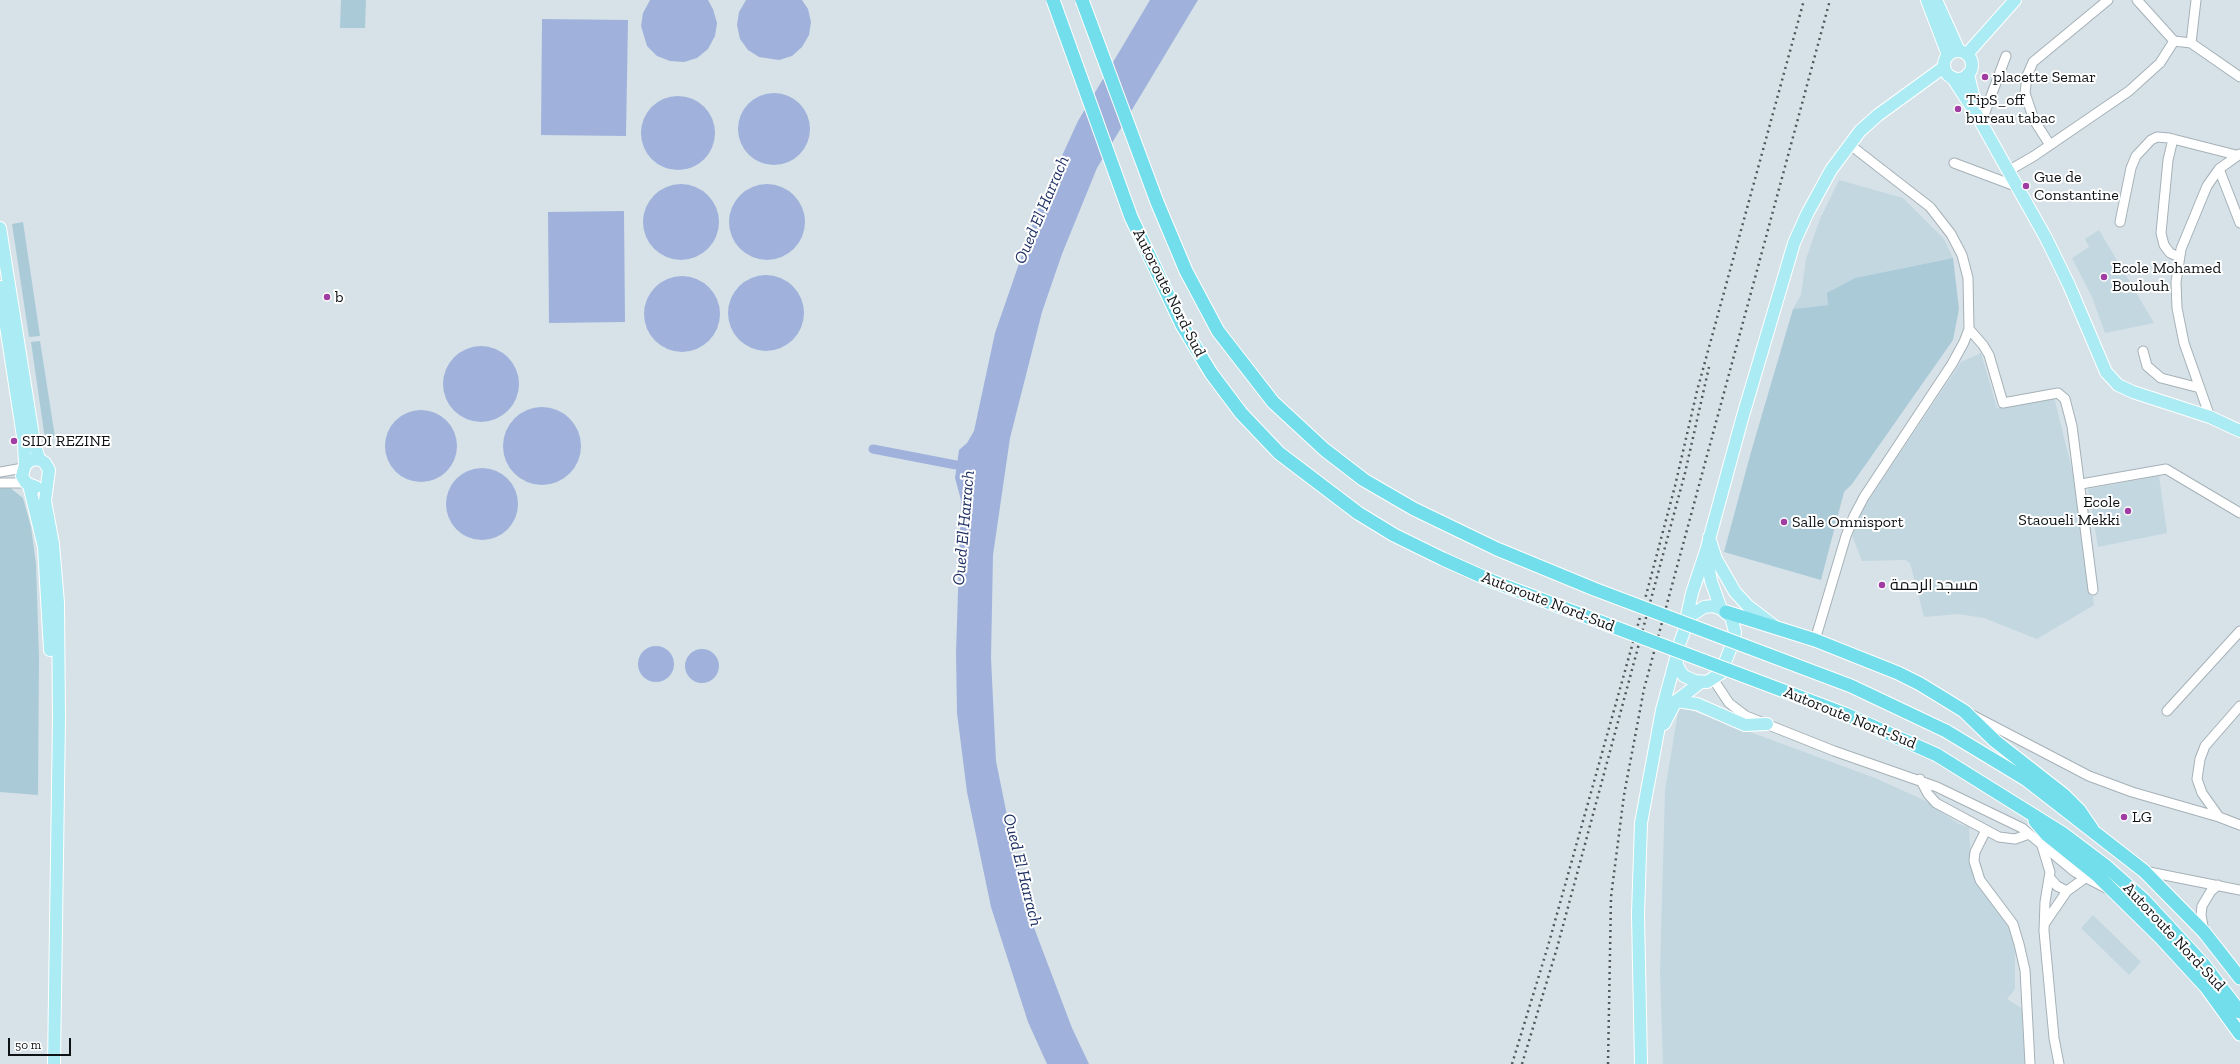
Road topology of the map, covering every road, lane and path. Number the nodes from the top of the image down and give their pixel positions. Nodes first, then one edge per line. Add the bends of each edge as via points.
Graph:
1 (1053, 0) edge
2 (1082, 0) edge
3 (1927, 0) edge
4 (1936, 0) edge
5 (2005, 0) edge
6 (2015, 0) edge
7 (2108, 0) edge
8 (2138, 0) edge
9 (2196, 0) edge
10 (2174, 41) junction
11 (2192, 43) junction
12 (1963, 52) junction
13 (1948, 55) junction
14 (2006, 56) dead end
15 (1949, 74) junction
16 (1968, 74) junction
17 (2240, 77) edge
18 (1980, 120) junction
19 (2173, 139) junction
20 (1849, 144) junction
21 (2050, 146) junction
22 (2238, 154) edge
23 (1954, 163) dead end
24 (2219, 169) junction
25 (2008, 171) junction
26 (2018, 188) junction
27 (2120, 222) dead end
28 (2240, 223) edge
29 (0, 228) edge
30 (2179, 257) junction
31 (0, 287) edge
32 (1969, 329) junction
33 (2143, 351) dead end
34 (2200, 388) junction
35 (2210, 417) junction
36 (2240, 431) edge
37 (39, 459) junction
38 (24, 466) junction
39 (0, 472) edge
40 (47, 481) junction
41 (0, 483) edge
42 (27, 484) junction
43 (2081, 484) junction
44 (2240, 513) edge
45 (1709, 536) junction
46 (1706, 551) junction
47 (2093, 590) dead end
48 (1724, 610) junction
49 (1685, 625) junction
50 (1779, 628) junction
51 (2240, 631) edge
52 (1815, 640) junction
53 (1676, 658) junction
54 (1707, 681) junction
55 (1676, 701) junction
56 (2240, 706) edge
57 (1964, 711) junction
58 (2167, 711) dead end
59 (1767, 724) junction
60 (1654, 747) junction
61 (1920, 779) junction
62 (2030, 812) junction
63 (2219, 817) junction
64 (2240, 825) edge
65 (2092, 829) junction
66 (1986, 830) junction
67 (2029, 834) junction
68 (2042, 845) junction
69 (2144, 871) junction
70 (2050, 878) junction
71 (2084, 878) junction
72 (2218, 885) junction
73 (2240, 890) edge
74 (2067, 891) junction
75 (2115, 892) junction
76 (2044, 924) junction
77 (2204, 932) junction
78 (2240, 978) edge
79 (2211, 983) junction
80 (2240, 1012) edge
81 (2240, 1034) edge
82 (46, 1064) edge
83 (54, 1064) edge
84 (1641, 1064) edge
85 (2030, 1064) edge
86 (2059, 1064) edge

1 - 62 highway, Autoroute Nord-Sud, bridge via 1131,217 1182,324 1211,373 1242,413 1280,453 1358,514 1443,559 1507,587 1844,714 1937,755
2 - 65 highway, Autoroute Nord-Sud, bridge via 1157,202 1186,271 1218,331 1274,402 1325,450 1364,480 1414,509 1498,549 1594,589 1851,686 1946,731 2027,780
3 - 13 main road
4 - 12 main road
5 - 12 main road
6 - 12 main road
7 - 21 street via 2033,62 2027,76 2025,92 2034,120
8 - 10 street
9 - 11 street
10 - 11 street
10 - 21 street via 2160,63 2129,91
11 - 17 street
12 - 13 main road
12 - 16 main road via 1972,66
13 - 15 main road
14 - 18 street
15 - 16 main road via 1961,78
15 - 18 main road
15 - 20 main road via 1906,96 1874,118
16 - 18 main road
18 - 25 main road
19 - 22 street
19 - 27 street via 2157,138 2146,144 2136,156 2131,168
19 - 30 street via 2168,160 2161,233 2164,245 2170,253
20 - 32 street via 1930,207 1951,234 1962,255 1968,278
20 - 45 main road via 1817,193 1794,244
21 - 25 street
22 - 24 street
23 - 26 street
24 - 28 street
24 - 30 street via 2207,186 2180,249
25 - 26 main road
26 - 35 main road via 2069,285 2106,372 2118,385 2133,392
29 - 37 main road
30 - 34 street via 2176,282 2177,308 2184,343
31 - 38 main road via 24,443
32 - 43 street via 1988,355 2003,403 2058,393 2065,399
32 - 52 street via 1952,364 1854,516
33 - 34 street via 2147,366 2161,378
34 - 35 street
35 - 36 main road
37 - 38 main road via 31,460
37 - 40 main road via 49,470
38 - 39 street
38 - 42 main road via 22,476
40 - 42 main road via 41,486
40 - 83 main road via 46,501 53,544 58,622
41 - 42 street
42 - 82 main road via 44,547 51,657
43 - 44 street via 2166,469
43 - 47 street
45 - 46 main road
45 - 50 main road via 1716,559 1735,592 1758,614
46 - 48 main road via 1711,581
46 - 49 main road via 1692,593
48 - 49 main road via 1712,606 1704,607 1696,611
48 - 50 highway
48 - 54 main road via 1734,624 1734,639 1724,668
49 - 53 main road
50 - 52 highway
51 - 58 street
52 - 57 highway via 1898,673
53 - 54 main road via 1684,676
53 - 60 main road
54 - 55 main road
54 - 59 street via 1741,713
55 - 59 main road via 1697,704 1745,725
55 - 60 main road
56 - 63 street via 2205,746 2200,759 2197,779 2202,793
57 - 63 street via 2094,779
57 - 65 highway via 1995,741 2072,802
59 - 61 street via 1834,751
60 - 84 main road via 1641,823 1638,863
61 - 66 street via 1936,803
61 - 67 street via 2014,824
62 - 75 highway via 2047,835
62 - 79 highway, Autoroute Nord-Sud via 2107,867 2143,899
63 - 64 street
65 - 69 highway, Autoroute Nord-Sud
66 - 67 street via 2007,839
66 - 85 street via 1975,852 1974,861 1980,880 2013,924 2019,944 2025,970
67 - 68 street
68 - 70 street via 2049,865
68 - 71 street
69 - 72 street
69 - 77 highway, Autoroute Nord-Sud
70 - 74 street via 2057,886
70 - 76 street
71 - 74 street
71 - 75 street
72 - 73 street
72 - 77 street via 2202,906 2201,920
74 - 76 street
75 - 79 highway
76 - 86 street via 2054,1038
77 - 78 highway, Autoroute Nord-Sud
79 - 80 highway, Autoroute Nord-Sud
79 - 81 highway

